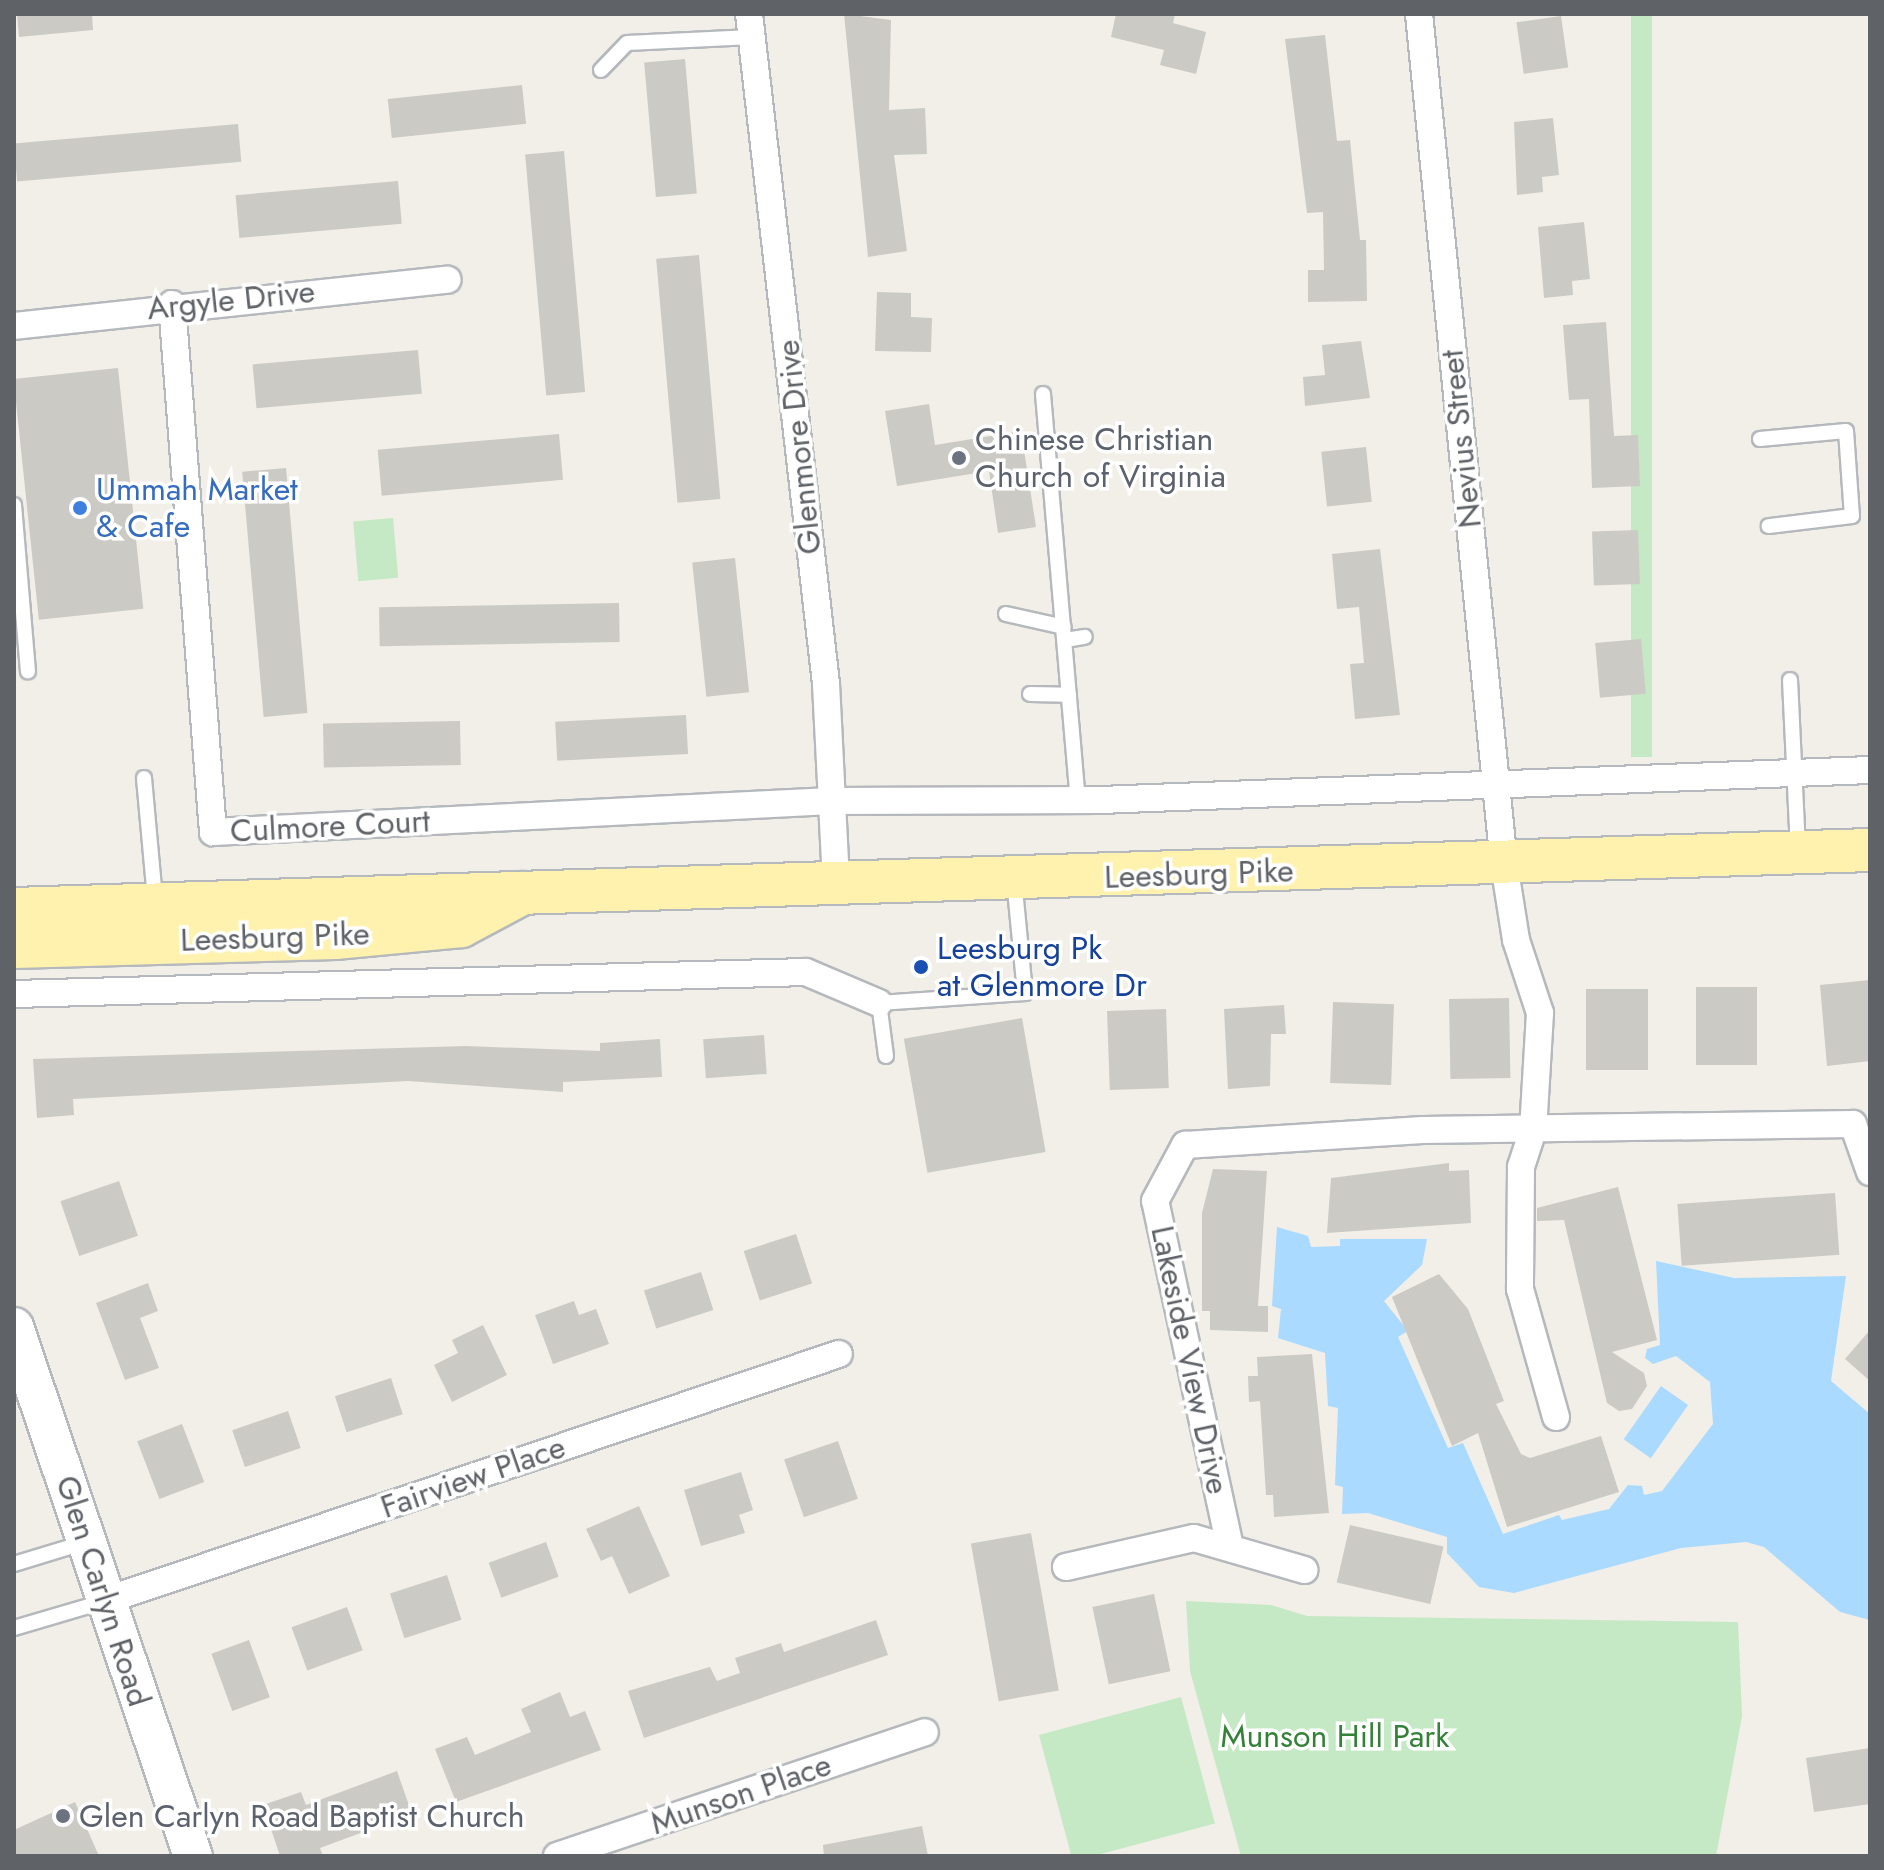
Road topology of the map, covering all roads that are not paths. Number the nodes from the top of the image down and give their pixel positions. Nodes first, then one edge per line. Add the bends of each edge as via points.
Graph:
1 (1419, 14) edge
2 (750, 25) edge
3 (601, 70) dead end
4 (448, 280) dead end
5 (172, 304) junction
6 (14, 326) edge
7 (1043, 394) dead end
8 (1760, 439) dead end
9 (14, 505) edge
10 (1769, 526) dead end
11 (1006, 614) dead end
12 (1064, 633) junction
13 (1085, 637) dead end
14 (28, 671) dead end
15 (1790, 680) dead end
16 (1030, 694) dead end
17 (1069, 695) junction
18 (1088, 724) dead end
19 (1072, 727) junction
20 (1870, 770) edge
21 (1798, 773) junction
22 (144, 778) dead end
23 (1497, 786) junction
24 (831, 801) junction
25 (1078, 801) junction
26 (1870, 850) edge
27 (1798, 853) junction
28 (1504, 864) junction
29 (1014, 879) junction
30 (836, 882) junction
31 (528, 891) junction
32 (156, 904) junction
33 (14, 909) edge
34 (14, 947) edge
35 (14, 994) edge
36 (879, 1003) junction
37 (886, 1056) dead end
38 (1533, 1130) junction
39 (1870, 1172) edge
40 (14, 1327) edge
41 (839, 1354) dead end
42 (1556, 1417) dead end
43 (87, 1541) junction
44 (1230, 1547) junction
45 (14, 1564) edge
46 (1066, 1567) dead end
47 (1304, 1570) dead end
48 (107, 1600) junction
49 (14, 1628) edge
50 (925, 1732) dead end
51 (193, 1856) edge
52 (557, 1856) edge

1 - 23 street, Nevius Street
2 - 3 lane via 627,43
2 - 24 street, Glenmore Drive via 826,684
4 - 5 street, Argyle Drive
5 - 6 street, Argyle Drive
5 - 24 street, Culmore Court via 213,832
7 - 12 lane
8 - 10 lane via 1846,431 1852,516
9 - 14 lane
11 - 12 lane
12 - 13 lane
12 - 17 lane
15 - 21 lane
16 - 17 lane
17 - 19 lane
18 - 19 lane
19 - 25 lane
20 - 21 street
21 - 23 street
21 - 27 lane
22 - 32 lane
23 - 25 street
23 - 28 street, Nevius Street
24 - 25 street
24 - 30 street, Glenmore Drive
26 - 27 main road, Leesburg Pike
27 - 28 main road, Leesburg Pike
28 - 29 main road, Leesburg Pike
28 - 38 street via 1516,940 1540,1013
29 - 30 main road, Leesburg Pike
29 - 36 lane via 1025,993
30 - 31 main road, Leesburg Pike
31 - 32 main road, Leesburg Pike
31 - 34 main road, Leesburg Pike via 461,926 335,938
32 - 33 main road, Leesburg Pike
35 - 36 street via 806,972
36 - 37 lane
38 - 39 street, Lakeside View Drive via 1853,1124
38 - 42 street via 1521,1167 1520,1289
38 - 44 street, Lakeside View Drive via 1185,1145 1155,1201
40 - 43 street, Glen Carlyn Road
41 - 48 street, Fairview Place
43 - 45 lane
43 - 48 street, Glen Carlyn Road
44 - 46 street, Lakeside View Drive via 1194,1538
44 - 47 street, Lakeside View Drive
48 - 49 lane
48 - 51 street, Glen Carlyn Road
50 - 52 street, Munson Place

